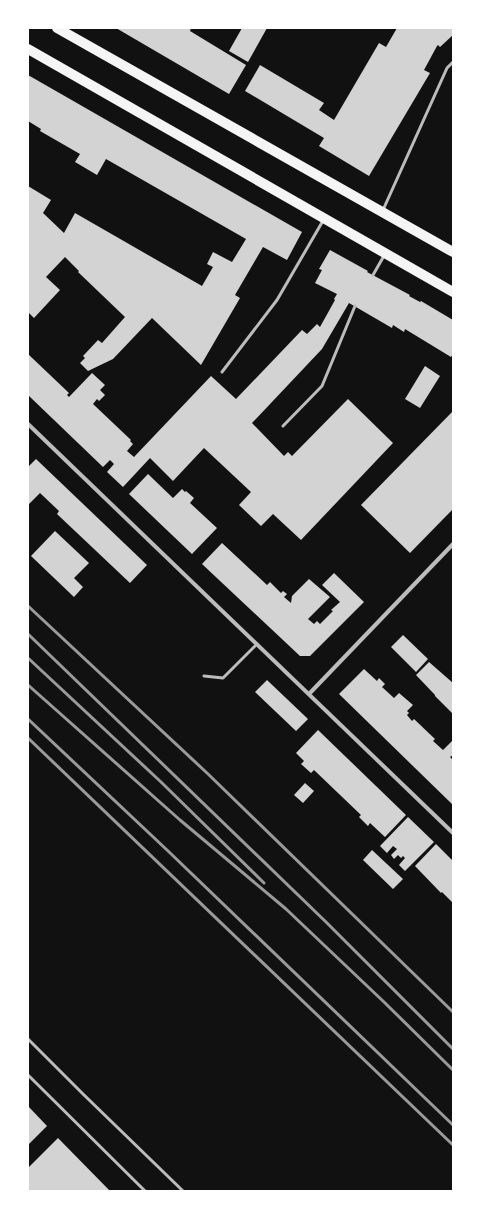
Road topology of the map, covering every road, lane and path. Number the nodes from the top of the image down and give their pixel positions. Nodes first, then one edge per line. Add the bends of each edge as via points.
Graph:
1 (57, 28) edge
2 (28, 49) edge
3 (453, 62) edge
4 (382, 212) junction
5 (324, 217) junction
6 (453, 252) edge
7 (386, 253) junction
8 (373, 275) dead end
9 (453, 292) edge
10 (355, 306) dead end
11 (222, 372) dead end
12 (28, 424) edge
13 (282, 426) dead end
14 (453, 544) edge
15 (257, 644) junction
16 (204, 676) dead end
17 (309, 694) junction
18 (453, 833) edge
19 (28, 1039) edge
20 (28, 1075) edge
21 (145, 1191) edge
22 (183, 1191) edge

1 - 4 main road
2 - 5 main road
3 - 4 lane via 447,68
4 - 6 main road
5 - 7 main road
5 - 11 lane via 277,300
7 - 8 lane
7 - 9 main road
10 - 13 lane via 322,386
12 - 15 street
14 - 17 street
15 - 16 lane via 222,678
15 - 17 street
17 - 18 street
19 - 22 lane
20 - 21 lane

